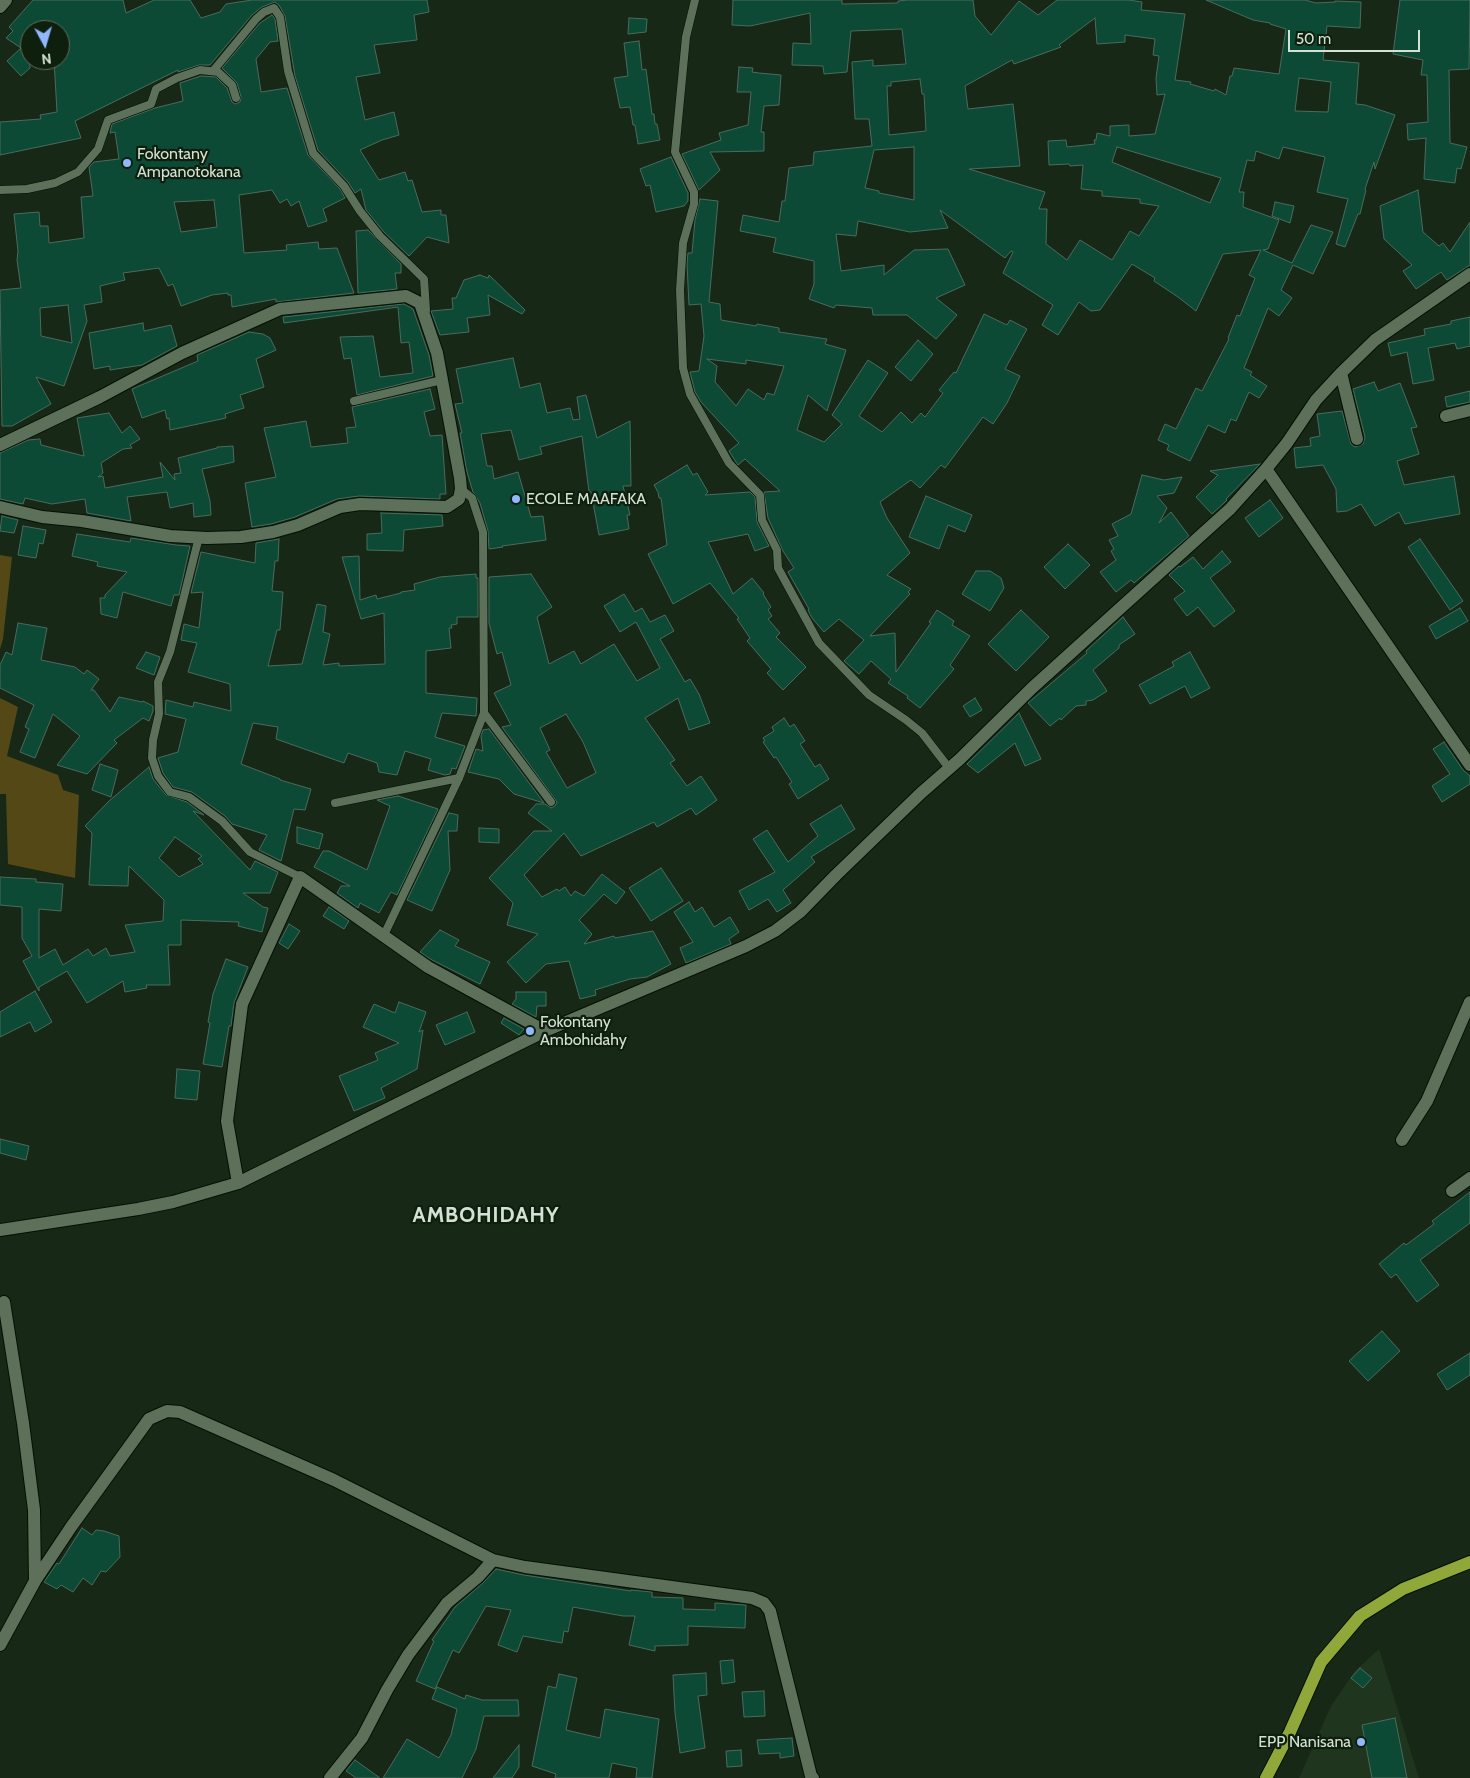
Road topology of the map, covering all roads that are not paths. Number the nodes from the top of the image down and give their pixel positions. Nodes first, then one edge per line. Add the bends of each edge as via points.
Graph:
1 (6, 0) edge
2 (695, 0) edge
3 (0, 7) edge
4 (213, 71) junction
5 (236, 98) dead end
6 (0, 190) edge
7 (1470, 274) edge
8 (426, 316) junction
9 (1341, 372) junction
10 (442, 380) junction
11 (354, 401) dead end
12 (1470, 410) edge
13 (1446, 416) dead end
14 (1357, 439) dead end
15 (0, 446) edge
16 (1266, 469) junction
17 (461, 489) junction
18 (0, 507) edge
19 (199, 537) junction
20 (484, 713) junction
21 (1470, 765) edge
22 (949, 768) junction
23 (459, 778) junction
24 (551, 802) dead end
25 (335, 803) dead end
26 (300, 877) junction
27 (384, 935) junction
28 (1470, 1002) edge
29 (544, 1031) junction
30 (1402, 1140) dead end
31 (1470, 1178) edge
32 (238, 1183) junction
33 (1452, 1191) dead end
34 (0, 1230) edge
35 (4, 1302) dead end
36 (493, 1560) junction
37 (1470, 1562) edge
38 (34, 1580) junction
39 (0, 1645) edge
40 (330, 1778) edge
41 (813, 1778) edge
42 (1266, 1778) edge

1 - 3 street
2 - 22 lane via 686,37 675,152 694,192 694,204 683,242 680,290 683,368 690,394 729,463 760,495 762,520 777,550 778,568 819,643 869,695 922,733
4 - 5 lane via 232,85
4 - 6 lane via 200,70 177,78 156,89 151,104 108,120 98,150 78,172 55,183
4 - 8 lane via 256,19 274,8 280,17 288,71 313,153 344,186 380,236 424,279
7 - 9 street via 1375,340
8 - 10 street
8 - 15 street via 420,303 406,296 280,309 182,352 100,398
9 - 14 street
9 - 16 street via 1316,400
10 - 11 lane
10 - 17 street
12 - 13 street
16 - 21 street
16 - 22 street via 1230,509 1032,688
17 - 19 street via 459,499 447,507 360,504 340,507 273,532 241,537
17 - 20 lane via 472,498 483,532
18 - 19 street via 42,517 170,536
19 - 26 lane via 170,652 158,682 159,714 152,758 158,776 170,792 189,797 222,821 250,852
20 - 23 lane
20 - 24 lane
22 - 29 street via 800,912 775,931
23 - 25 lane
23 - 27 lane
26 - 27 street
26 - 32 street via 242,1004 227,1121
27 - 29 street via 428,967
28 - 30 street via 1426,1101
29 - 32 street
31 - 33 street
32 - 34 street via 138,1209
35 - 38 street via 34,1510
36 - 38 street via 334,1480 180,1412 167,1411 149,1419
36 - 40 street via 447,1603 408,1655 362,1738
36 - 41 street via 543,1570 752,1598 764,1603 770,1611
37 - 42 main road via 1403,1589 1360,1616 1321,1662
38 - 39 street

